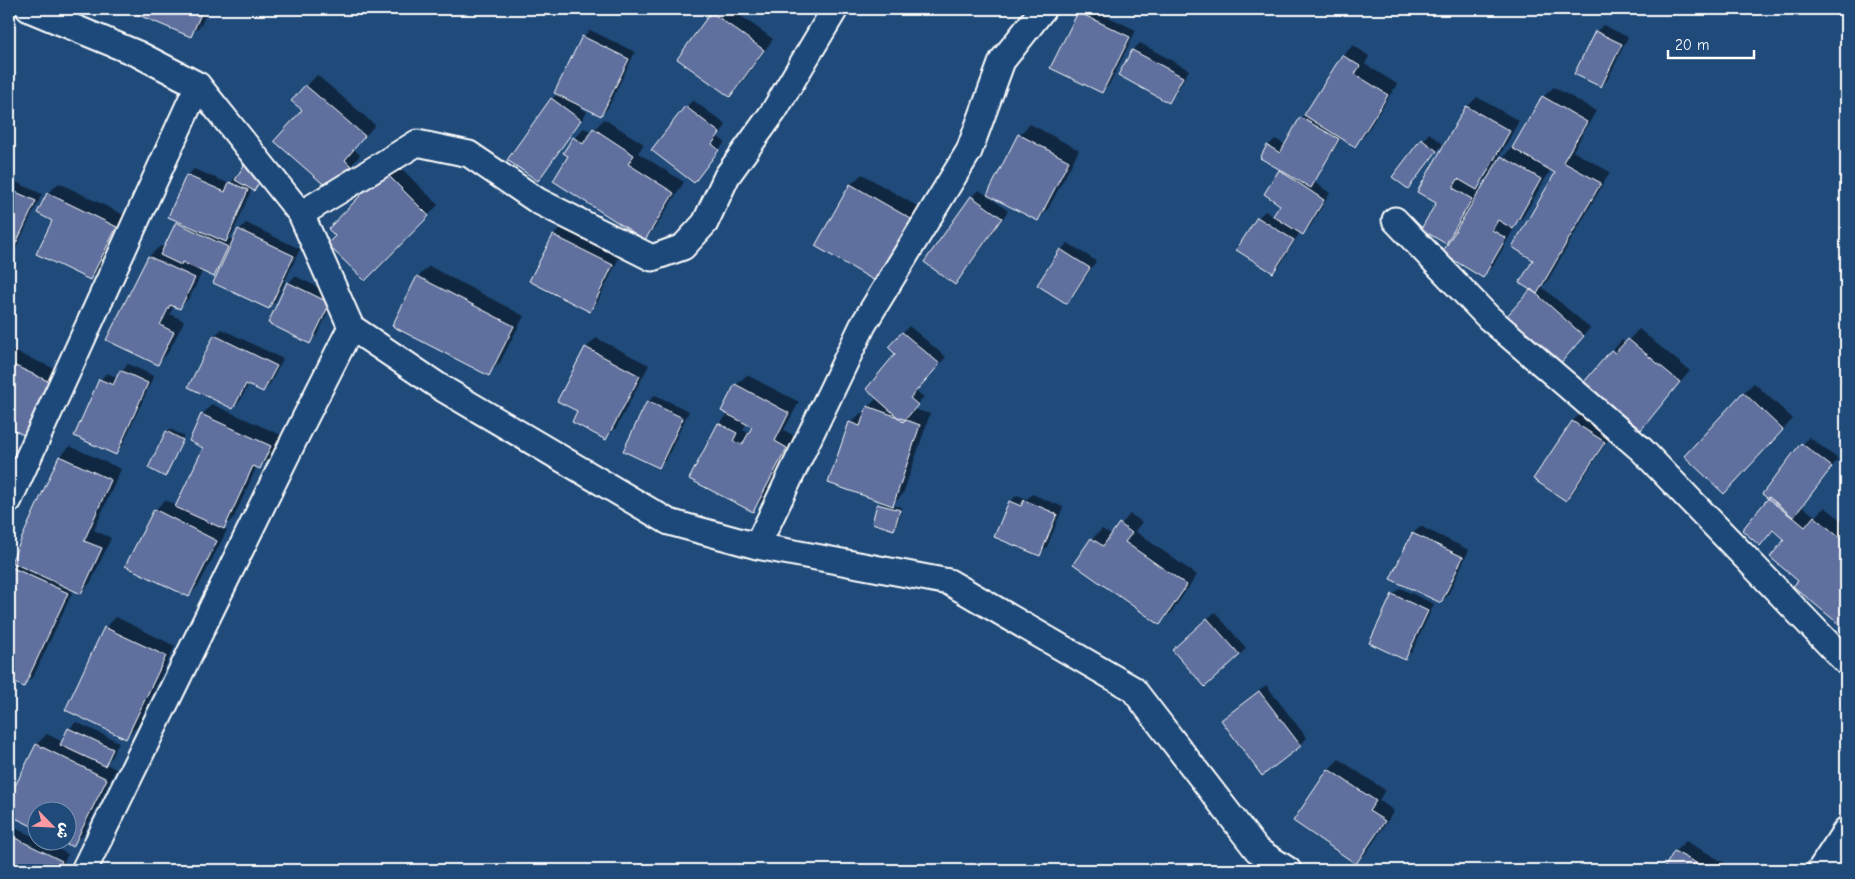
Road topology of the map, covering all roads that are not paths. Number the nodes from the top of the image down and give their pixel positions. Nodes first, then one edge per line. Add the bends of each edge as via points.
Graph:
1 (29, 9) edge
2 (835, 9) edge
3 (1043, 9) edge
4 (198, 85) junction
5 (301, 214) junction
6 (1395, 220) dead end
7 (351, 327) junction
8 (9, 500) edge
9 (757, 546) junction
10 (1846, 662) edge
11 (1846, 830) edge
12 (84, 870) edge
13 (1288, 870) edge
14 (1820, 870) edge

1 - 4 street via 138,54
2 - 5 street via 774,111 727,176 705,223 683,247 652,258 538,201 469,154 417,143
3 - 9 street via 1002,61 969,151 863,325
4 - 5 street
4 - 8 street
5 - 7 street
6 - 10 street via 1489,318 1642,450
7 - 9 street via 440,387 668,522
7 - 12 street
9 - 13 street via 948,582 1133,689 1257,850
11 - 14 street

